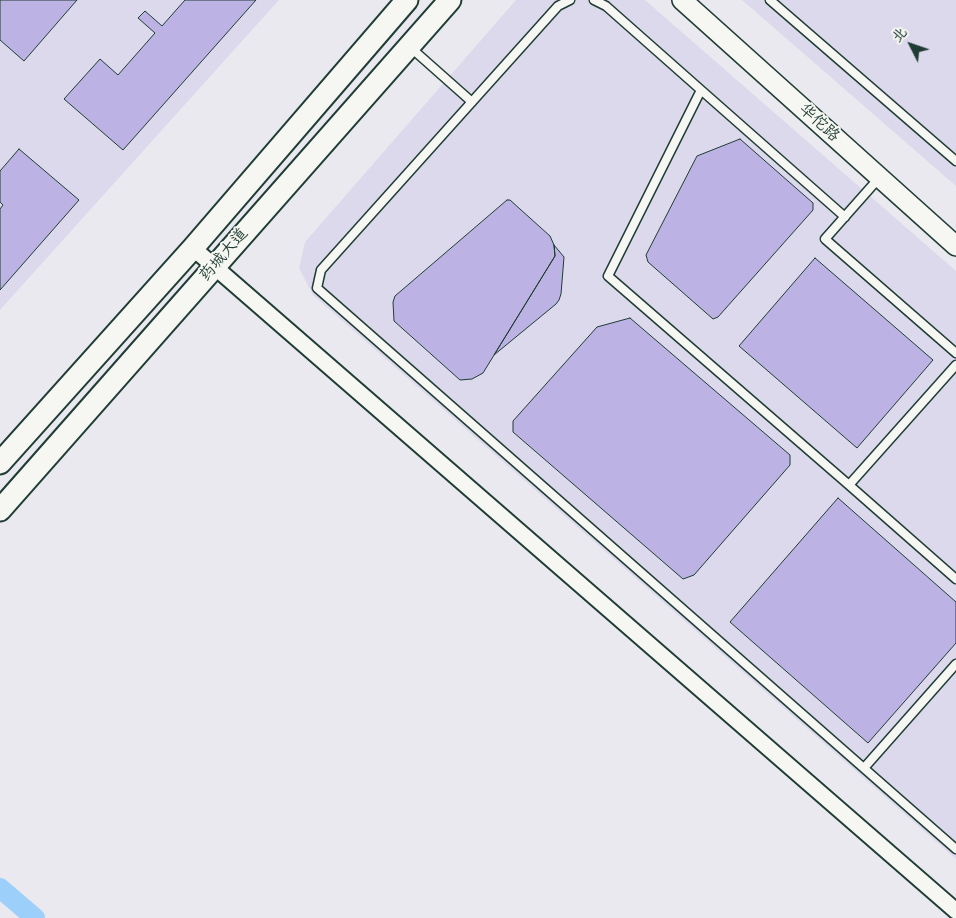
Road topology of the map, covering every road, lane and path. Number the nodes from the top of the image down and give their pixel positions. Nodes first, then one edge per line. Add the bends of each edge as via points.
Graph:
1 (407, 0) edge
2 (450, 0) edge
3 (570, 0) edge
4 (594, 0) edge
5 (682, 0) edge
6 (770, 0) edge
7 (409, 46) junction
8 (701, 90) junction
9 (472, 102) junction
10 (956, 161) edge
11 (879, 178) junction
12 (845, 217) junction
13 (956, 246) edge
14 (193, 248) junction
15 (215, 266) junction
16 (956, 353) edge
17 (956, 365) edge
18 (0, 463) edge
19 (849, 485) junction
20 (0, 510) edge
21 (956, 579) edge
22 (956, 664) edge
23 (864, 768) junction
24 (956, 849) edge
25 (956, 911) edge

1 - 14 main road, 药城大道
2 - 7 main road, 药城大道
3 - 9 lane via 558,6
4 - 8 lane via 606,6
5 - 11 street, 华佗路
6 - 10 lane
7 - 9 lane
7 - 15 main road, 药城大道
8 - 12 lane
8 - 19 lane via 608,276
9 - 23 lane via 321,270 317,288
11 - 12 lane
11 - 13 street, 华佗路
12 - 16 lane via 825,239
14 - 15 street
14 - 18 main road, 药城大道
15 - 20 main road, 药城大道
15 - 25 street
17 - 19 lane
19 - 21 lane
22 - 23 lane
23 - 24 lane

